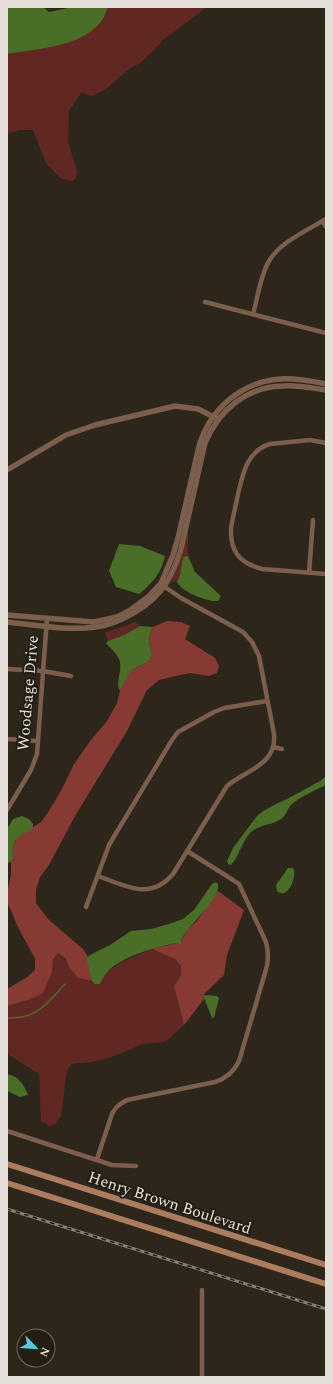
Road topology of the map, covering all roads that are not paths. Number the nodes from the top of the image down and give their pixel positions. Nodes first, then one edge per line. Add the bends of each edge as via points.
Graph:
1 (324, 220) edge
2 (326, 227) edge
3 (205, 302) dead end
4 (253, 314) junction
5 (326, 334) edge
6 (326, 384) edge
7 (326, 390) edge
8 (215, 418) junction
9 (326, 443) edge
10 (7, 470) edge
11 (313, 520) dead end
12 (309, 572) junction
13 (326, 574) edge
14 (162, 585) junction
15 (7, 615) edge
16 (47, 618) junction
17 (7, 622) edge
18 (46, 626) junction
19 (7, 669) edge
20 (43, 671) junction
21 (71, 676) dead end
22 (267, 701) junction
23 (7, 739) edge
24 (38, 741) junction
25 (274, 746) junction
26 (282, 750) dead end
27 (7, 810) edge
28 (187, 851) junction
29 (98, 876) junction
30 (86, 907) dead end
31 (7, 1131) edge
32 (97, 1160) junction
33 (7, 1164) edge
34 (136, 1166) dead end
35 (7, 1183) edge
36 (326, 1265) edge
37 (326, 1284) edge
38 (202, 1290) dead end
39 (202, 1377) edge

1 - 2 street
1 - 4 street via 273,254 265,270
3 - 4 street
4 - 5 street
6 - 8 street via 286,379 266,381 240,392 227,401
7 - 8 street via 291,386 269,387 239,399
8 - 10 street via 198,409 175,406 95,425 66,435
8 - 14 street via 205,443 181,549 176,564
9 - 12 street via 310,440 270,444 257,450 244,469 231,528 230,537 242,561 262,569
11 - 12 street
12 - 13 street
14 - 16 street via 138,605 117,616 94,622
14 - 18 street via 145,605 130,616 111,623 95,627
14 - 22 street via 248,636 259,656
15 - 16 street
16 - 18 street, Woodsage Drive
17 - 18 street
18 - 20 street, Woodsage Drive
19 - 20 street
20 - 21 street
20 - 24 street, Woodsage Drive
22 - 25 street
22 - 29 street via 224,708 178,732 109,845
23 - 24 street
24 - 27 street, Woodsage Drive via 35,761
25 - 26 street
25 - 28 street via 263,763 227,786
28 - 29 street via 164,884 148,890 132,888
28 - 32 street via 239,884 266,942 267,969 239,1061 232,1073 215,1082 122,1103 112,1114
29 - 30 street
31 - 32 street
32 - 34 street via 119,1166
33 - 36 main road, Henry Brown Boulevard
35 - 37 main road, Henry Brown Boulevard
38 - 39 street

